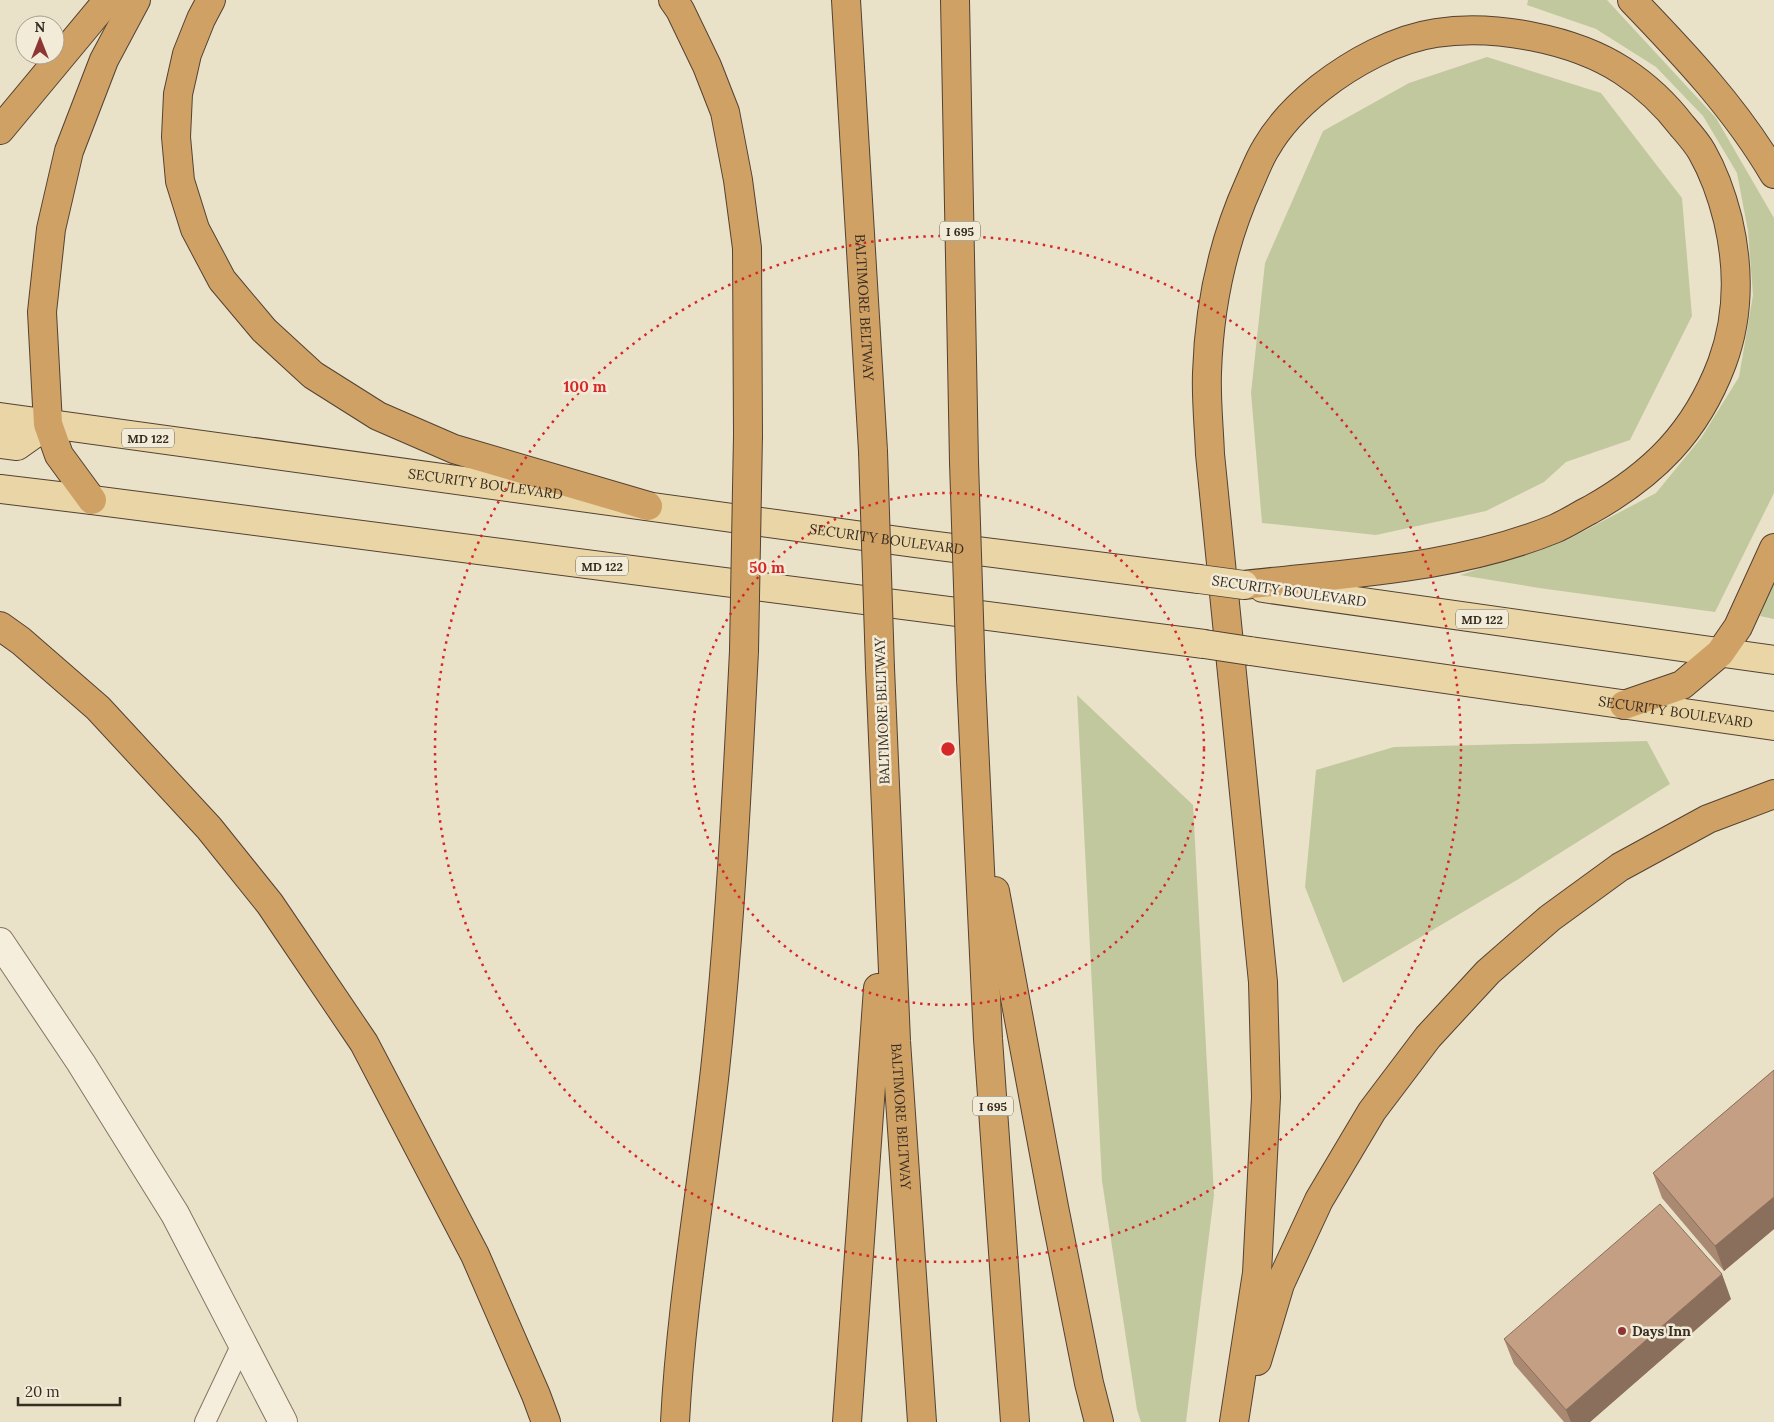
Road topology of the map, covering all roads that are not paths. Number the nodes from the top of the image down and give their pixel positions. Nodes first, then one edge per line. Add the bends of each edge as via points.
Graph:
1 (108, 0) edge
2 (136, 0) edge
3 (211, 0) edge
4 (673, 0) edge
5 (846, 0) edge
6 (955, 0) edge
7 (1632, 0) edge
8 (0, 130) edge
9 (1774, 174) edge
10 (0, 417) edge
11 (48, 424) junction
12 (0, 444) edge
13 (0, 490) edge
14 (92, 500) junction
15 (648, 506) junction
16 (1774, 548) edge
17 (1244, 585) junction
18 (0, 626) edge
19 (1720, 653) junction
20 (1774, 660) edge
21 (1624, 705) junction
22 (1774, 726) edge
23 (976, 789) junction
24 (1774, 794) edge
25 (888, 852) junction
26 (0, 942) edge
27 (242, 1344) junction
28 (205, 1422) edge
29 (283, 1422) edge
30 (546, 1422) edge
31 (675, 1422) edge
32 (847, 1422) edge
33 (922, 1422) edge
34 (1015, 1422) edge
35 (1099, 1422) edge
36 (1234, 1422) edge
37 (1239, 1422) edge

1 - 8 highway
2 - 11 highway via 104,60 68,151 51,229 42,312
3 - 15 highway via 188,54 178,94 176,137 180,181 195,229 222,280 264,330 313,375 378,416 454,449
4 - 31 highway, bridge via 725,112 738,180 747,248 748,435 744,652 726,954 715,1072 689,1260
5 - 25 highway, BALTIMORE BELTWAY, bridge via 873,450
6 - 23 highway, I 695, bridge via 964,462
7 - 9 highway via 1715,90
10 - 11 main road, SECURITY BOULEVARD / MD 122
11 - 12 main road via 17,446
11 - 14 highway via 59,454
11 - 15 main road, SECURITY BOULEVARD / MD 122
13 - 14 main road, SECURITY BOULEVARD / MD 122
14 - 21 main road, SECURITY BOULEVARD / MD 122, bridge via 1204,644
15 - 17 main road, SECURITY BOULEVARD / MD 122, bridge
16 - 19 highway via 1738,627
17 - 19 main road, SECURITY BOULEVARD / MD 122
17 - 36 highway via 1432,564 1504,546 1557,528 1618,494 1658,462 1690,427 1712,390 1729,344 1736,300 1735,248 1722,197 1700,149 1666,105 1622,70 1575,48 1515,34 1480,30 1434,33 1390,46 1343,70 1300,104 1266,148 1235,215 1220,264 1207,374 1210,454 1263,982 1266,1097 1257,1273
18 - 30 highway via 105,715 209,828 276,912 364,1042 475,1255
19 - 20 main road, SECURITY BOULEVARD / MD 122
19 - 21 highway via 1682,685
21 - 22 main road, SECURITY BOULEVARD / MD 122
23 - 34 highway, I 695 via 988,1038
23 - 35 highway via 1056,1217
24 - 37 highway via 1708,819 1620,867 1550,918 1495,966 1428,1037 1372,1111 1319,1200 1280,1284
25 - 32 highway
25 - 33 highway, BALTIMORE BELTWAY via 896,1041
26 - 27 street via 81,1063 175,1214
27 - 28 lane
27 - 29 street

